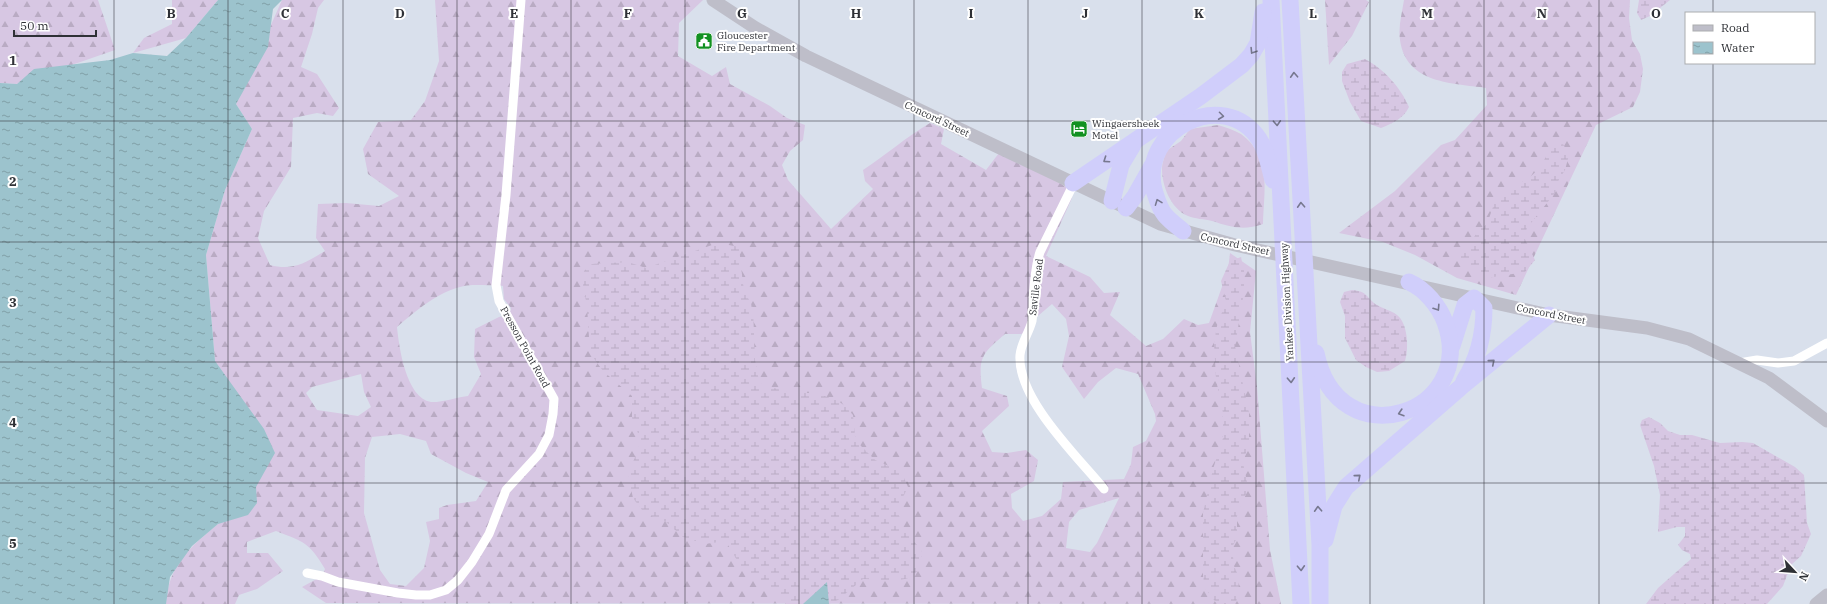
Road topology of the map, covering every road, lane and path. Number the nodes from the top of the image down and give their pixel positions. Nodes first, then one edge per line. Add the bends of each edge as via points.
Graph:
1 (521, 0) edge
2 (713, 0) edge
3 (1264, 0) edge
4 (1271, 0) edge
5 (1290, 0) edge
6 (1139, 139) junction
7 (1153, 164) junction
8 (1073, 183) junction
9 (1119, 205) junction
10 (1183, 231) junction
11 (1283, 239) junction
12 (1304, 276) junction
13 (1409, 282) junction
14 (1474, 298) junction
15 (1549, 315) junction
16 (1827, 343) edge
17 (1450, 351) junction
18 (1739, 363) junction
19 (1461, 387) junction
20 (1827, 421) edge
21 (1104, 489) dead end
22 (307, 572) dead end
23 (1827, 594) edge
24 (1301, 604) edge
25 (1321, 604) edge
26 (1816, 604) edge

1 - 22 street, Presson Point Road via 506,195 496,285 499,301 554,399 549,435 539,454 506,490 489,534 472,562 446,590 416,595 338,582
2 - 8 main road, Concord Street via 806,56
3 -> 6 highway via 1260,35 1256,47 1248,58 1223,80
4 -> 11 highway, Yankee Division Highway
12 -> 5 highway, Yankee Division Highway
6 -> 8 highway
6 - 9 highway via 1131,147 1121,165 1113,191
7 - 9 highway via 1141,186
10 -> 7 highway via 1170,221 1161,209 1152,182
7 -> 11 highway via 1164,140 1187,122 1203,116 1218,116 1245,125 1260,141 1267,157
8 - 9 main road, Concord Street
8 - 21 street, Saville Road via 1040,252 1032,321 1023,341 1021,366 1033,400
9 - 10 main road, Concord Street via 1160,224
10 - 13 main road, Concord Street via 1235,245
11 -> 24 highway, Yankee Division Highway
17 -> 12 highway via 1439,386 1416,407 1384,416 1361,412 1348,406 1330,391 1318,364
25 -> 12 highway, Yankee Division Highway via 1320,545
13 - 14 main road, Concord Street
13 -> 17 highway via 1420,289 1439,310 1448,334
14 - 15 main road, Concord Street
14 - 17 highway via 1465,305
14 - 19 highway via 1484,308 1482,337 1471,370
15 - 18 main road, Concord Street via 1647,328 1689,339
19 -> 15 highway
16 - 18 street via 1794,361 1778,363 1757,360
18 - 20 main road, Concord Street via 1769,378
25 -> 19 highway via 1326,535 1340,496 1353,481
23 - 26 main road

